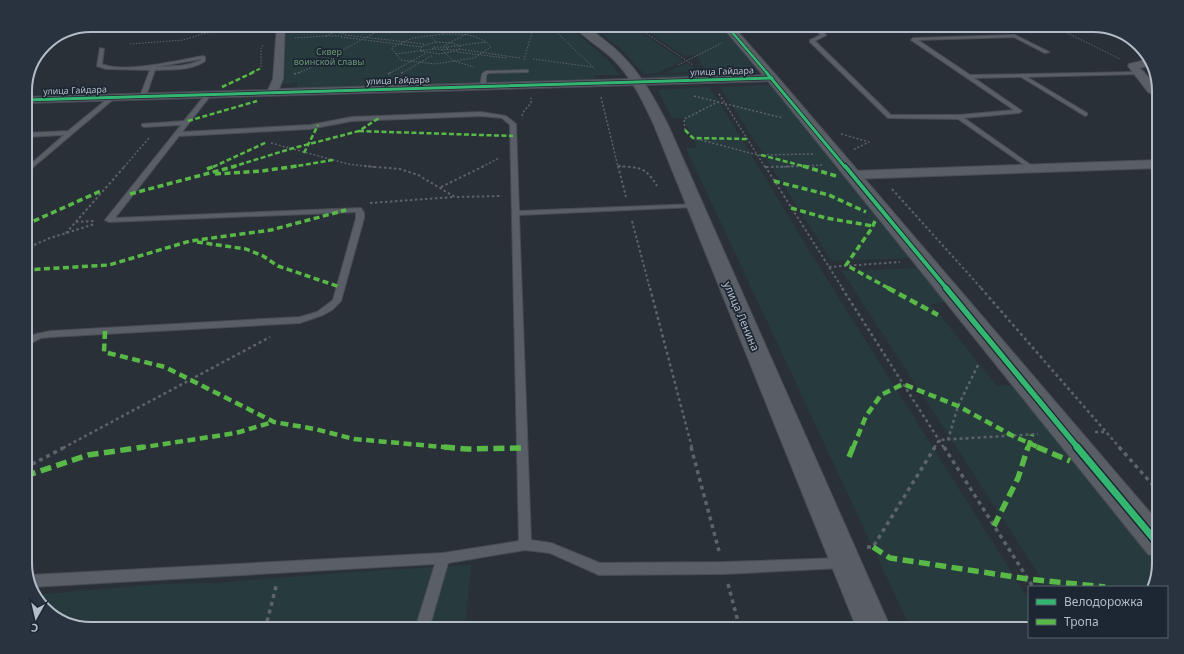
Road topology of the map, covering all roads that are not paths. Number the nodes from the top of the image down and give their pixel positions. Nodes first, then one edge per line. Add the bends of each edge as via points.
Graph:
1 (281, 32) edge
2 (587, 32) edge
3 (733, 32) edge
4 (820, 32) edge
5 (102, 49) dead end
6 (1047, 52) dead end
7 (1146, 65) edge
8 (140, 68) junction
9 (152, 68) junction
10 (1136, 69) junction
11 (526, 71) road end
12 (1022, 76) junction
13 (969, 77) junction
14 (772, 78) junction
15 (637, 82) junction
16 (483, 86) junction
17 (1152, 89) edge
18 (272, 92) junction
19 (208, 95) junction
20 (143, 96) junction
21 (113, 97) junction
22 (32, 100) edge
23 (1085, 114) dead end
24 (960, 117) junction
25 (187, 123) junction
26 (144, 125) dead end
27 (70, 133) junction
28 (178, 134) junction
29 (32, 135) edge
30 (843, 158) junction
31 (1152, 164) edge
32 (32, 166) edge
33 (1033, 169) junction
34 (694, 205) junction
35 (515, 212) junction
36 (32, 340) edge
37 (1152, 537) edge
38 (525, 545) junction
39 (843, 556) junction
40 (443, 558) junction
41 (35, 581) edge
42 (424, 622) edge
43 (871, 622) edge

1 - 18 street via 278,79
2 - 15 main road, улица Ленина via 610,50 627,67
3 - 14 main road
4 - 24 lane via 824,35 812,41 890,117
5 - 8 lane via 98,65 106,68
6 - 13 lane via 1015,36 913,39
7 - 10 street
8 - 9 lane
8 - 9 lane via 204,57 199,65
9 - 20 lane
10 - 12 lane
10 - 17 street
11 - 16 lane via 488,72 484,74
12 - 13 lane
12 - 23 lane
13 - 24 lane via 1019,111
14 - 15 street, улица Гайдара
14 - 30 main road via 811,125
15 - 16 street, улица Гайдара
15 - 34 main road, улица Ленина via 661,124
16 - 18 street, улица Гайдара
18 - 19 street, улица Гайдара
19 - 20 street, улица Гайдара
19 - 25 lane
20 - 21 street, улица Гайдара
21 - 22 street, улица Гайдара
21 - 27 lane
24 - 33 lane
25 - 26 lane
25 - 28 lane
27 - 29 lane
27 - 32 lane
28 - 35 lane via 310,127 352,119 482,114 504,117 513,124
28 - 36 lane via 109,220 358,210 360,218 337,301 320,314 300,320 51,334
30 - 33 street via 878,174
30 - 37 main road
31 - 33 street
34 - 35 lane
34 - 39 main road, улица Ленина
35 - 38 lane
38 - 39 lane via 551,548 599,569 724,568
38 - 40 lane
39 - 43 main road, улица Ленина
40 - 41 lane
40 - 42 lane

